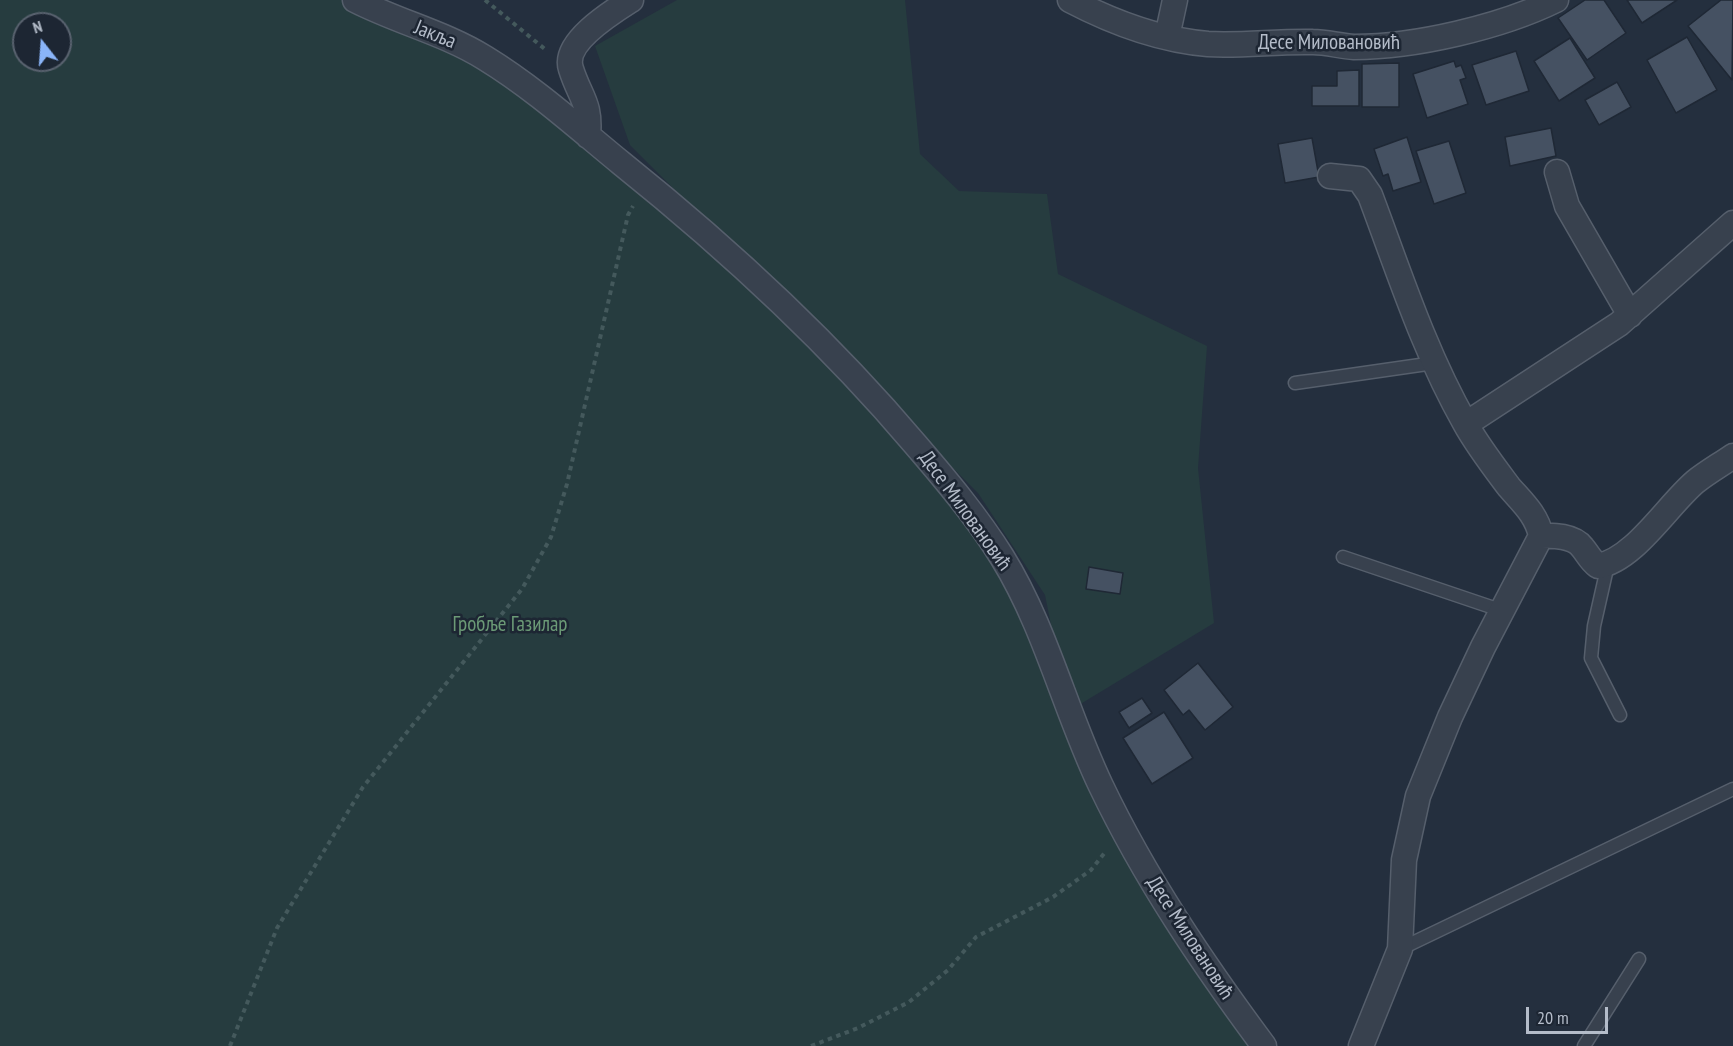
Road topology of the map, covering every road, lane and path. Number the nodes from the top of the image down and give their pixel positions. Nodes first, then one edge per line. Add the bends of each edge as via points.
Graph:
1 (355, 0) edge
2 (484, 0) edge
3 (632, 0) edge
4 (1070, 0) edge
5 (1174, 0) edge
6 (1556, 0) edge
7 (1167, 37) junction
8 (569, 56) junction
9 (588, 136) junction
10 (1557, 172) dead end
11 (1330, 176) dead end
12 (645, 182) junction
13 (1733, 223) edge
14 (1630, 315) junction
15 (1434, 363) junction
16 (1295, 383) dead end
17 (1466, 424) junction
18 (1733, 456) edge
19 (1541, 536) junction
20 (1343, 557) dead end
21 (1608, 564) junction
22 (1503, 611) junction
23 (1620, 716) dead end
24 (1733, 789) edge
25 (1123, 830) junction
26 (1400, 949) junction
27 (1638, 959) dead end
28 (230, 1046) edge
29 (811, 1046) edge
30 (1264, 1046) edge
31 (1361, 1046) edge
32 (1584, 1046) edge

1 - 9 street, Јакља via 481,56
2 - 8 path via 550,53
3 - 8 street via 599,22
4 - 7 street, Десе Миловановић via 1108,21
5 - 7 street
6 - 7 street, Десе Миловановић via 1519,17 1407,45 1208,44
8 - 9 street via 570,69 588,106
9 - 12 street, Десе Миловановић
10 - 14 street via 1567,206
11 - 15 street via 1359,179 1370,195
12 - 25 street, Десе Миловановић via 757,279 839,359 906,433 975,519 1002,556 1035,620 1079,738
12 - 28 path via 628,215 567,484 551,537 522,589 363,787 277,928
13 - 14 street
14 - 17 street
15 - 16 lane
15 - 17 street
17 - 19 street via 1531,512
18 - 21 street via 1695,482 1629,549
19 - 21 street via 1558,535 1581,545 1598,566
19 - 22 street
20 - 22 lane
21 - 23 lane via 1591,658
22 - 26 street via 1450,717 1418,796 1404,860
24 - 26 lane
25 - 29 path via 1091,870 1053,897 976,937 948,970 909,1002
25 - 30 street, Десе Миловановић via 1210,971
26 - 31 street
27 - 32 lane

